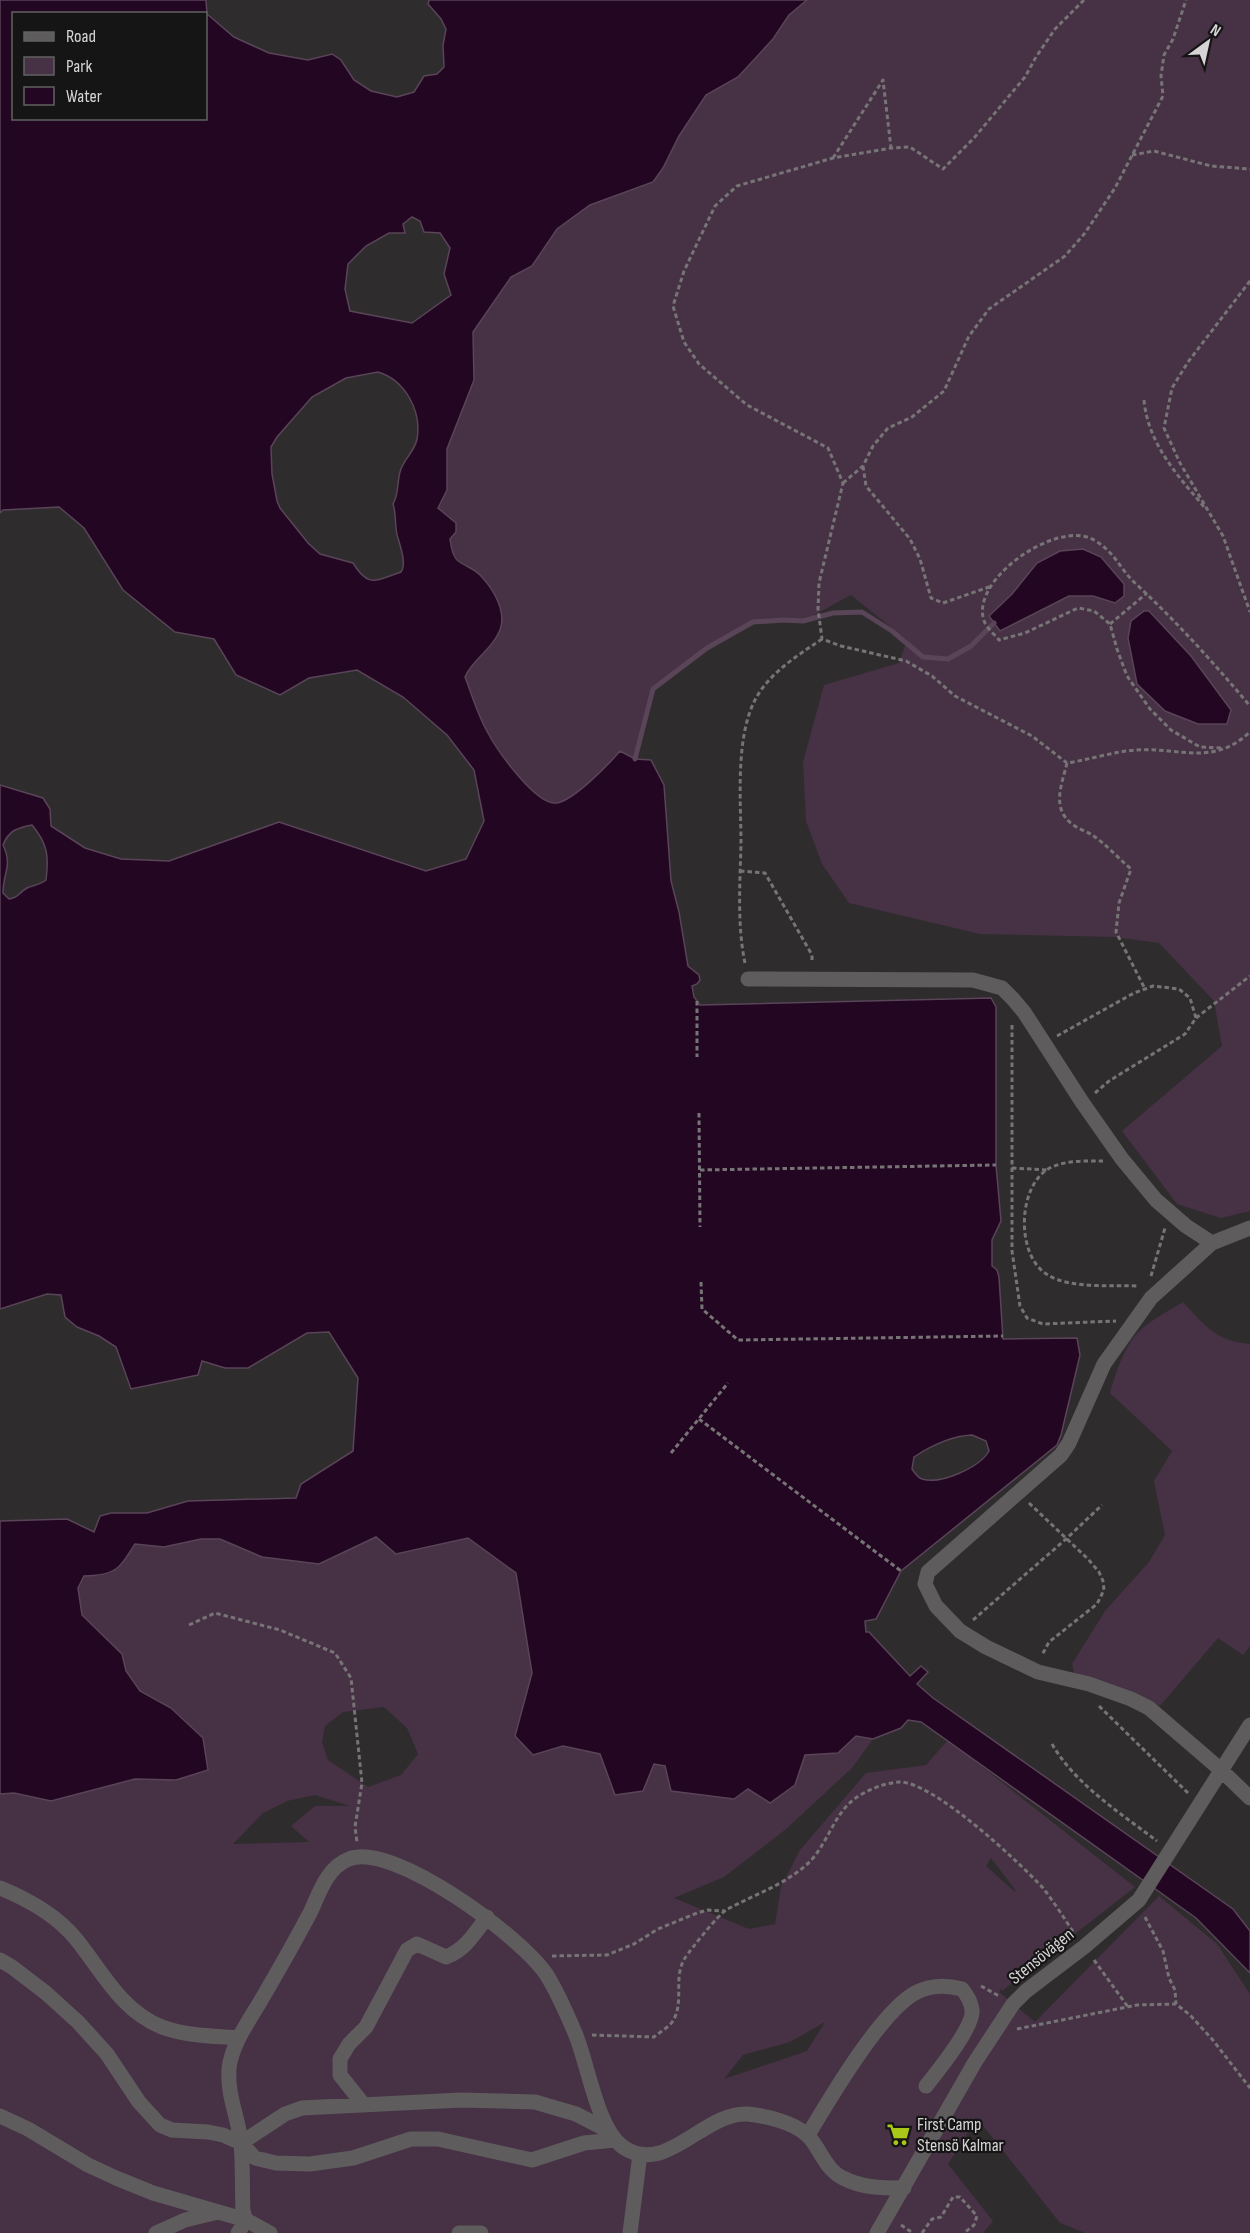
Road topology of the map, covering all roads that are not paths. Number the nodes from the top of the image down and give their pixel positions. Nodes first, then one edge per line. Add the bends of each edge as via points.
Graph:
1 (748, 979) road end
2 (1250, 1228) edge
3 (1212, 1243) junction
4 (1250, 1725) edge
5 (1221, 1770) junction
6 (1250, 1798) edge
7 (0, 1888) edge
8 (487, 1917) junction
9 (0, 1960) edge
10 (239, 2038) junction
11 (926, 2086) dead end
12 (363, 2104) junction
13 (0, 2115) edge
14 (236, 2123) junction
15 (265, 2126) junction
16 (611, 2135) junction
17 (808, 2135) junction
18 (241, 2143) junction
19 (640, 2154) junction
20 (904, 2188) junction
21 (218, 2212) junction
22 (242, 2227) edge
23 (156, 2233) edge
24 (270, 2233) edge
25 (459, 2233) edge
26 (481, 2233) edge
27 (630, 2233) edge
28 (877, 2233) edge

1 - 3 street via 972,980 1002,988 1020,1005 1082,1102 1156,1200
2 - 3 street
3 - 5 street via 1151,1298 1104,1364 1061,1455 928,1572 925,1584 936,1606 960,1631 1038,1672 1089,1684 1149,1708
4 - 5 street, Stensövägen
5 - 6 street
5 - 20 street, Stensövägen via 1139,1900 1013,2004 975,2062
7 - 10 street via 44,1912 75,1938 132,2009 162,2027 200,2036
8 - 10 street via 403,1866 359,1856 347,1859 327,1878
8 - 12 street via 471,1940 446,1958 417,1944 407,1950 366,2027 340,2059 340,2075
8 - 16 street via 546,1974 576,2034
9 - 18 street via 78,2022 160,2125 172,2130 222,2135
10 - 14 street via 229,2066
11 - 17 street via 969,2024 973,2012 966,1984 929,1987 915,1992 898,2007 855,2061
12 - 15 street via 302,2108
12 - 16 street via 535,2102 576,2114
13 - 21 street via 116,2178
14 - 15 street
14 - 18 street
15 - 18 street
16 - 18 street via 532,2160 438,2139 411,2139 353,2158 310,2164 276,2163 255,2158
16 - 19 street via 625,2148
17 - 19 street via 764,2116 744,2114 716,2121 657,2155
17 - 20 street via 821,2158 840,2177 867,2187
18 - 22 street
19 - 27 street
20 - 28 street, Stensövägen
21 - 22 street
21 - 23 street via 185,2220
22 - 24 street
25 - 26 street

